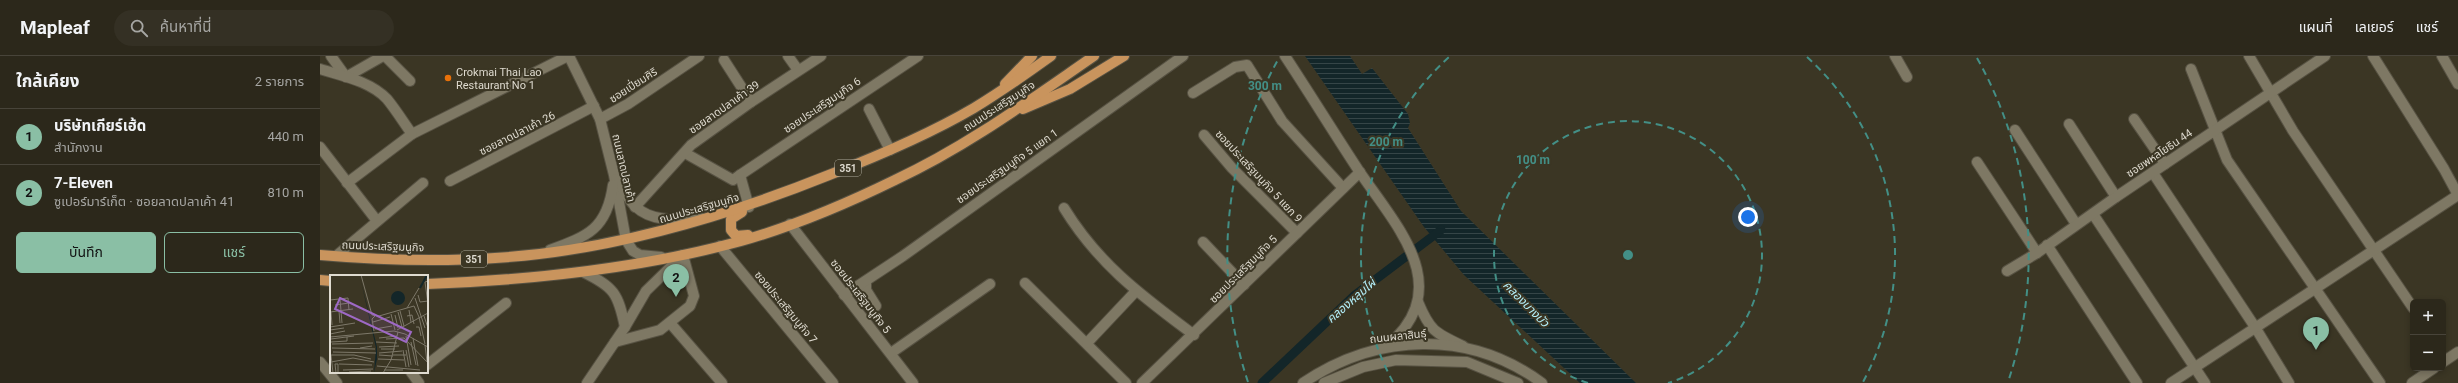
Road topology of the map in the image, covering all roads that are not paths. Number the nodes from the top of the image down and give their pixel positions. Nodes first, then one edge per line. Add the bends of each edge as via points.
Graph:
1 (331, 56) edge
2 (384, 56) edge
3 (568, 56) edge
4 (699, 56) edge
5 (788, 56) edge
6 (821, 56) edge
7 (918, 56) edge
8 (1032, 56) edge
9 (1051, 56) edge
10 (1094, 56) edge
11 (1124, 56) edge
12 (1183, 56) edge
13 (1285, 56) edge
14 (1895, 56) edge
15 (2249, 56) edge
16 (2324, 56) edge
17 (2373, 56) edge
18 (2442, 56) edge
19 (724, 60) dead end
20 (903, 60) edge
21 (320, 69) edge
22 (2191, 69) dead end
23 (798, 70) junction
24 (346, 77) junction
25 (1907, 77) dead end
26 (410, 81) dead end
27 (2458, 84) edge
28 (996, 94) junction
29 (1193, 94) dead end
30 (2270, 95) junction
31 (752, 102) junction
32 (594, 106) junction
33 (870, 109) dead end
34 (1009, 114) junction
35 (2134, 119) dead end
36 (600, 120) junction
37 (2069, 124) dead end
38 (2015, 130) dead end
39 (2214, 131) junction
40 (412, 134) junction
41 (1204, 135) dead end
42 (320, 147) edge
43 (890, 150) junction
44 (685, 153) junction
45 (1977, 162) dead end
46 (2165, 164) junction
47 (1360, 172) junction
48 (2153, 173) junction
49 (740, 175) junction
50 (614, 176) junction
51 (450, 180) dead end
52 (347, 182) junction
53 (423, 183) dead end
54 (1343, 188) junction
55 (781, 195) junction
56 (2458, 195) edge
57 (2116, 197) junction
58 (749, 206) junction
59 (635, 207) junction
60 (1064, 208) dead end
61 (2093, 214) junction
62 (716, 217) junction
63 (377, 221) junction
64 (2076, 224) junction
65 (787, 225) junction
66 (1297, 233) junction
67 (626, 240) junction
68 (1203, 242) dead end
69 (720, 246) junction
70 (2047, 246) junction
71 (2374, 251) junction
72 (546, 252) junction
73 (2037, 253) junction
74 (320, 255) edge
75 (683, 255) junction
76 (336, 256) junction
77 (671, 257) junction
78 (2007, 271) dead end
79 (583, 272) junction
80 (320, 280) edge
81 (330, 281) edge
82 (866, 281) junction
83 (1025, 283) dead end
84 (428, 284) edge
85 (990, 284) dead end
86 (1244, 285) junction
87 (2315, 289) junction
88 (1136, 291) junction
89 (844, 295) junction
90 (1418, 302) junction
91 (506, 303) dead end
92 (2410, 304) edge
93 (876, 306) dead end
94 (671, 324) junction
95 (625, 327) junction
96 (2255, 327) junction
97 (1194, 335) junction
98 (615, 342) junction
99 (1087, 343) junction
100 (1386, 348) junction
101 (1467, 348) junction
102 (2458, 352) edge
103 (891, 353) junction
104 (2446, 358) edge
105 (320, 362) edge
106 (428, 364) edge
107 (2194, 367) junction
108 (2430, 371) edge
109 (337, 383) edge
110 (587, 383) edge
111 (722, 383) edge
112 (833, 383) edge
113 (913, 383) edge
114 (1126, 383) edge
115 (1142, 383) edge
116 (1303, 383) edge
117 (1324, 383) edge
118 (1518, 383) edge
119 (1542, 383) edge
120 (2137, 383) edge
121 (2171, 383) edge
122 (2205, 383) edge
123 (2289, 383) edge
124 (2380, 383) edge
125 (2412, 383) edge

1 - 24 street
2 - 24 street
2 - 26 street
3 - 32 street, ถนนลาดปลาเค้า
3 - 40 street
4 - 36 street, ซอยเปี่ยมศิริ
5 - 23 street
6 - 23 street, ซอยลาดปลาเค้า 39
7 - 20 street, ซอยประเสริฐมนูกิจ 6
8 - 28 main road
9 - 28 main road, ถนนประเสริฐมนูกิจ / 351
10 - 34 main road, ถนนประเสริฐมนูกิจ / 351
11 - 34 main road via 1070,89 1042,103
12 - 82 street, ซอยประเสริฐมนูกิจ 5 แยก 1
13 - 47 street
14 - 25 street
15 - 30 street
16 - 30 street, ซอยพหลโยธิน 44
17 - 56 street via 2444,168
18 - 27 street
19 - 31 street
20 - 49 street, ซอยประเสริฐมนูกิจ 6
21 - 24 street
22 - 39 street
23 - 31 street, ซอยลาดปลาเค้า 39
24 - 40 street via 376,91 386,99
28 - 43 main road, ถนนประเสริฐมนูกิจ / 351 via 944,124
29 - 54 street via 1235,67 1247,65 1282,121
30 - 39 street, ซอยพหลโยธิน 44
30 - 71 street
31 - 44 street, ซอยลาดปลาเค้า 39
32 - 36 street, ถนนลาดปลาเค้า
32 - 51 street, ซอยลาดปลาเค้า 26
33 - 43 street
34 - 65 main road, ถนนประเสริฐมนูกิจ / 351 via 960,146 896,180
35 - 46 street
36 - 50 street, ถนนลาดปลาเค้า
37 - 57 street
38 - 64 street
39 - 46 street, ซอยพหลโยธิน 44
39 - 87 street via 2227,160
40 - 52 street
41 - 66 street, ซอยประเสริฐมนูกิจ 5 แยก 9 via 1232,168
42 - 52 street
43 - 55 main road, ถนนประเสริฐมนูกิจ / 351
44 - 49 street via 733,180
44 - 59 street, ซอยลาดปลาเค้า 39
45 - 73 street
46 - 48 street, ซอยพหลโยธิน 44
47 - 54 street, ซอยประเสริฐมนูกิจ 5
47 - 90 street via 1409,245 1417,273
48 - 57 street, ซอยพหลโยธิน 44
48 - 96 street
49 - 58 street
50 - 59 street
50 - 67 street, ถนนลาดปลาเค้า
50 - 72 street via 609,206 594,229 584,237
52 - 63 street
53 - 63 street
54 - 66 street, ซอยประเสริฐมนูกิจ 5
55 - 58 main road, ถนนประเสริฐมนูกิจ / 351
55 - 65 main road via 735,216 730,224 733,233 740,236
56 - 71 street
57 - 61 street, ซอยพหลโยธิน 44
58 - 62 main road, ถนนประเสริฐมนูกิจ / 351
59 - 62 street via 650,216 661,218
60 - 88 street via 1094,252
61 - 64 street, ซอยพหลโยธิน 44
61 - 107 street
62 - 67 main road, ถนนประเสริฐมนูกิจ / 351
63 - 76 street
64 - 70 street, ซอยพหลโยธิน 44
65 - 69 main road, ถนนประเสริฐมนูกิจ / 351
65 - 89 street, ซอยประเสริฐมนูกิจ 5
66 - 86 street, ซอยประเสริฐมนูกิจ 5
67 - 72 main road, ถนนประเสริฐมนูกิจ / 351
67 - 77 street via 633,251 640,255
68 - 86 street
69 - 75 main road, ถนนประเสริฐมนูกิจ / 351
69 - 112 street, ซอยประเสริฐมนูกิจ 7
70 - 73 street, ซอยพหลโยธิน 44
70 - 120 street
71 - 87 street
71 - 92 street
72 - 76 main road, ถนนประเสริฐมนูกิจ / 351 via 497,258 445,260
73 - 78 street, ซอยพหลโยธิน 44
74 - 76 main road, ถนนประเสริฐมนูกิจ / 351
75 - 77 main road, ถนนประเสริฐมนูกิจ / 351
75 - 94 street via 694,296 693,301
75 - 95 street via 646,291
77 - 79 main road, ถนนประเสริฐมนูกิจ / 351
79 - 84 main road, ถนนประเสริฐมนูกิจ / 351 via 536,278
79 - 95 street via 612,288 621,308
80 - 81 main road
82 - 89 street, ซอยประเสริฐมนูกิจ 5 แยก 1
82 - 93 street via 866,290
83 - 99 street
85 - 103 street
86 - 97 street, ซอยประเสริฐมนูกิจ 5
87 - 96 street
87 - 124 street
88 - 97 street
88 - 99 street
89 - 103 street, ซอยประเสริฐมนูกิจ 5
90 - 100 street via 1410,324
90 - 101 street via 1427,323 1434,331
91 - 106 street
94 - 98 street via 651,334
94 - 111 street
95 - 98 street
96 - 107 street
96 - 123 street
97 - 115 street, ซอยประเสริฐมนูกิจ 5
98 - 110 street
99 - 114 street
100 - 101 street, ถนนผลาสินธุ์ via 1423,343
100 - 116 street, ถนนผลาสินธุ์ via 1366,352 1319,372
101 - 119 street, ถนนผลาสินธุ์ via 1498,358
102 - 104 street
103 - 113 street, ซอยประเสริฐมนูกิจ 5
105 - 109 street
107 - 121 street
107 - 122 street
108 - 125 street
117 - 118 street via 1363,366 1396,360 1467,362

